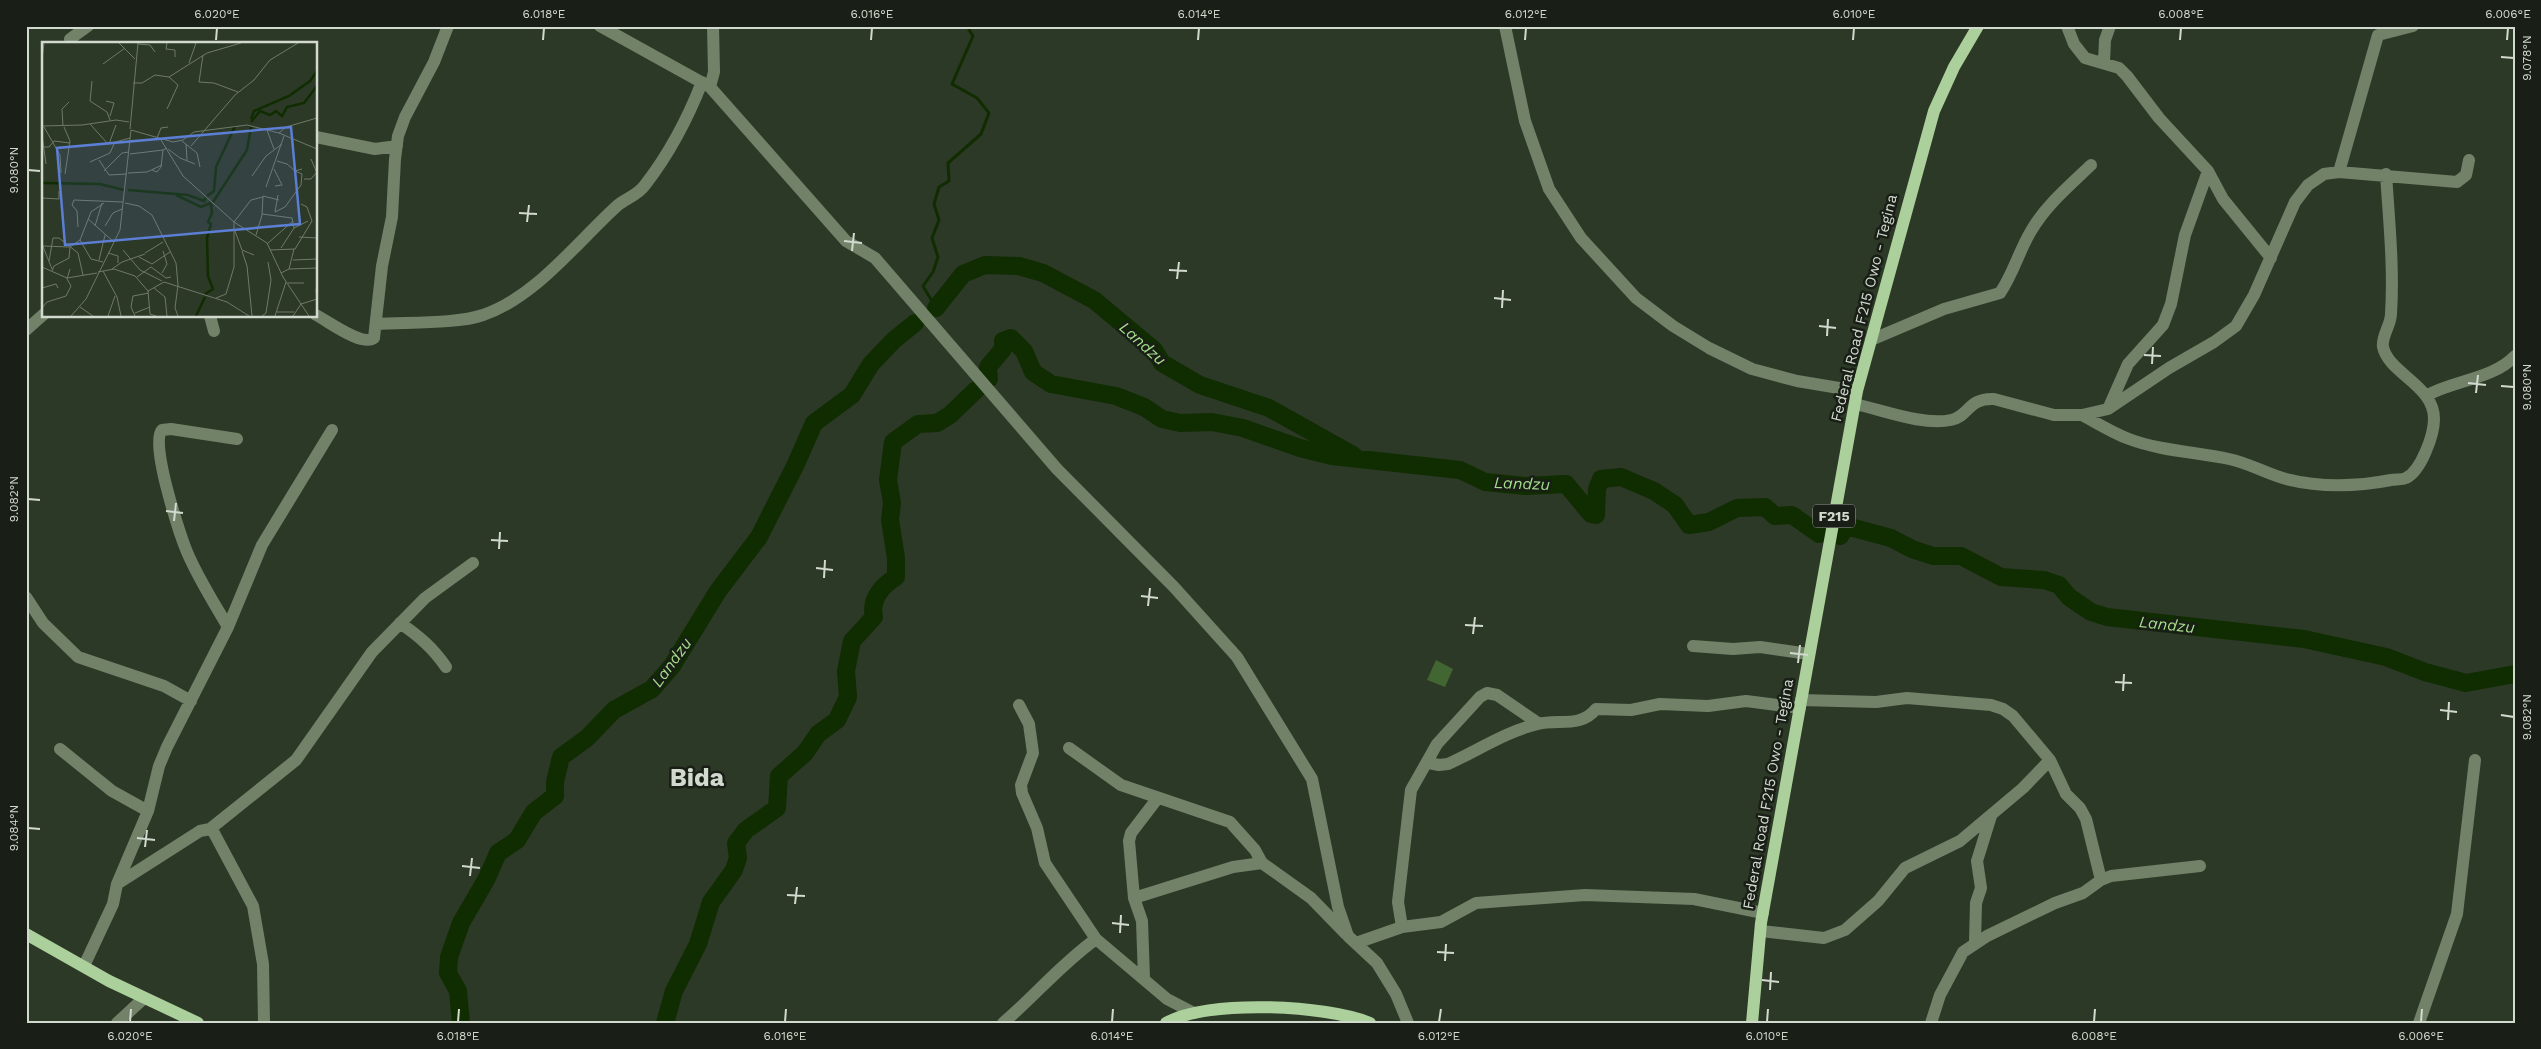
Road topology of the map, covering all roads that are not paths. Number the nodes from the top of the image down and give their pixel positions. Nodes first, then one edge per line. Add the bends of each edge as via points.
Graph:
1 (67, 26) edge
2 (88, 26) edge
3 (448, 26) edge
4 (600, 26) edge
5 (713, 26) edge
6 (1505, 26) edge
7 (1978, 26) edge
8 (2067, 26) edge
9 (2110, 26) edge
10 (2413, 26) edge
11 (2375, 31) edge
12 (70, 42) edge
13 (2104, 62) junction
14 (706, 85) junction
15 (318, 137) edge
16 (397, 146) junction
17 (2469, 160) dead end
18 (2091, 165) dead end
19 (2208, 171) junction
20 (2339, 172) junction
21 (2386, 174) junction
22 (2270, 258) junction
23 (42, 316) edge
24 (318, 316) edge
25 (211, 318) edge
26 (377, 324) junction
27 (26, 330) edge
28 (214, 331) dead end
29 (1871, 340) junction
30 (2515, 356) edge
31 (1857, 391) junction
32 (2426, 396) junction
33 (1855, 404) junction
34 (2108, 409) junction
35 (2082, 415) junction
36 (332, 430) dead end
37 (237, 439) dead end
38 (473, 563) dead end
39 (26, 597) edge
40 (400, 623) junction
41 (228, 627) junction
42 (1693, 646) dead end
43 (1809, 654) junction
44 (446, 667) dead end
45 (191, 701) junction
46 (1801, 704) junction
47 (1019, 705) dead end
48 (1538, 723) junction
49 (60, 748) dead end
50 (1069, 748) dead end
51 (2050, 760) junction
52 (2476, 760) dead end
53 (1429, 763) junction
54 (1157, 799) junction
55 (148, 811) junction
56 (1991, 816) junction
57 (210, 829) junction
58 (1262, 863) junction
59 (2200, 866) dead end
60 (2101, 880) junction
61 (117, 884) junction
62 (1134, 898) junction
63 (1763, 913) junction
64 (1402, 927) junction
65 (1761, 931) junction
66 (26, 934) edge
67 (1096, 939) junction
68 (1352, 939) junction
69 (1975, 942) junction
70 (84, 966) junction
71 (1144, 978) junction
72 (143, 999) junction
73 (1194, 1013) junction
74 (117, 1023) edge
75 (198, 1023) edge
76 (264, 1023) edge
77 (1003, 1023) edge
78 (1166, 1023) edge
79 (1370, 1023) edge
80 (1408, 1023) edge
81 (1752, 1023) edge
82 (1931, 1023) edge
83 (2419, 1023) edge

1 - 12 street
2 - 12 street
3 - 16 street via 434,62 405,117
4 - 14 street
5 - 14 street via 714,72
6 - 31 street via 1525,121 1549,190 1581,238 1636,298 1680,330 1752,369 1797,381
7 - 29 main road, Federal Road F215 Owo - Tegina / F215 via 1934,111
8 - 13 street via 2079,53 2091,61
9 - 13 street via 2105,40
10 - 11 street
11 - 20 street
13 - 19 street via 2119,68 2127,76 2159,118
14 - 26 street via 644,188 620,204 506,306 481,316
14 - 68 street via 842,237 875,258 1057,469 1174,587 1237,657 1312,779 1338,907
15 - 16 street via 375,149
16 - 26 street via 392,217 382,266
17 - 21 street via 2466,176 2457,182
18 - 29 street via 2043,213 2030,231 2000,293 1944,309
19 - 22 street via 2223,199
19 - 34 street via 2185,235 2171,304 2163,324 2128,364
20 - 21 street
20 - 22 street via 2324,174 2308,185 2295,202
21 - 32 street via 2391,316 2383,348 2391,361
22 - 34 street via 2236,326
23 - 27 street
24 - 26 street via 345,333 366,341 374,338
25 - 28 street
29 - 31 main road, Federal Road F215 Owo - Tegina / F215
30 - 32 street via 2500,367
31 - 33 main road, Federal Road F215 Owo - Tegina / F215
32 - 35 street via 2433,408 2434,420 2420,467 2406,478 2351,486 2285,479 2230,459 2180,452 2129,439
33 - 35 street via 1935,422 1954,420 1976,400 1985,398 2054,415
33 - 43 main road, Federal Road F215 Owo - Tegina / F215
34 - 35 street
36 - 41 street via 262,545
37 - 41 street via 171,429 162,430 158,438 164,475 187,553
38 - 40 street via 425,598
39 - 45 street via 43,623 78,657 164,686
40 - 44 street via 419,635
40 - 57 street via 359,670 296,760
41 - 45 street
42 - 43 street via 1733,649 1760,646
43 - 46 main road, Federal Road F215 Owo - Tegina / F215
45 - 55 street via 159,766
46 - 48 street via 1746,701 1708,706 1660,704 1631,710 1596,709 1585,719
46 - 51 street via 1907,698 1991,705 2013,716
46 - 63 main road, Federal Road F215 Owo - Tegina / F215
47 - 67 street via 1029,724 1033,753 1021,785 1022,792 1037,828 1045,863
48 - 53 street via 1448,764
48 - 53 street via 1497,695 1487,693 1437,744
49 - 55 street via 112,791
50 - 54 street via 1121,785
51 - 56 street
51 - 60 street via 2066,794 2080,808 2086,820
52 - 83 street via 2457,914
53 - 64 street via 1414,782 1407,818 1398,902
54 - 58 street via 1230,822
54 - 62 street via 1131,833 1129,841
55 - 61 street
56 - 65 street via 1960,841 1905,868 1878,901 1837,934 1824,938
56 - 69 street via 1977,861 1981,888 1976,903
57 - 61 street via 200,831
57 - 76 street via 253,906 263,964
58 - 62 street via 1233,867
58 - 68 street via 1311,898
59 - 60 street via 2146,871
60 - 69 street via 2083,893 2054,903
61 - 70 street via 113,904
62 - 71 street via 1142,922
63 - 64 street via 1694,899 1585,896 1476,903 1442,922
63 - 65 main road, Federal Road F215 Owo - Tegina / F215
64 - 68 street
65 - 81 main road, Federal Road F215 Owo - Tegina / F215
66 - 70 main road
67 - 71 street
67 - 77 street via 1065,962 1027,1003
68 - 80 street via 1377,963 1396,994
69 - 82 street via 1963,952 1954,967
70 - 72 main road
71 - 73 street via 1167,999
72 - 74 street
72 - 75 main road
73 - 78 main road via 1178,1016
73 - 79 main road via 1284,1007 1326,1011

